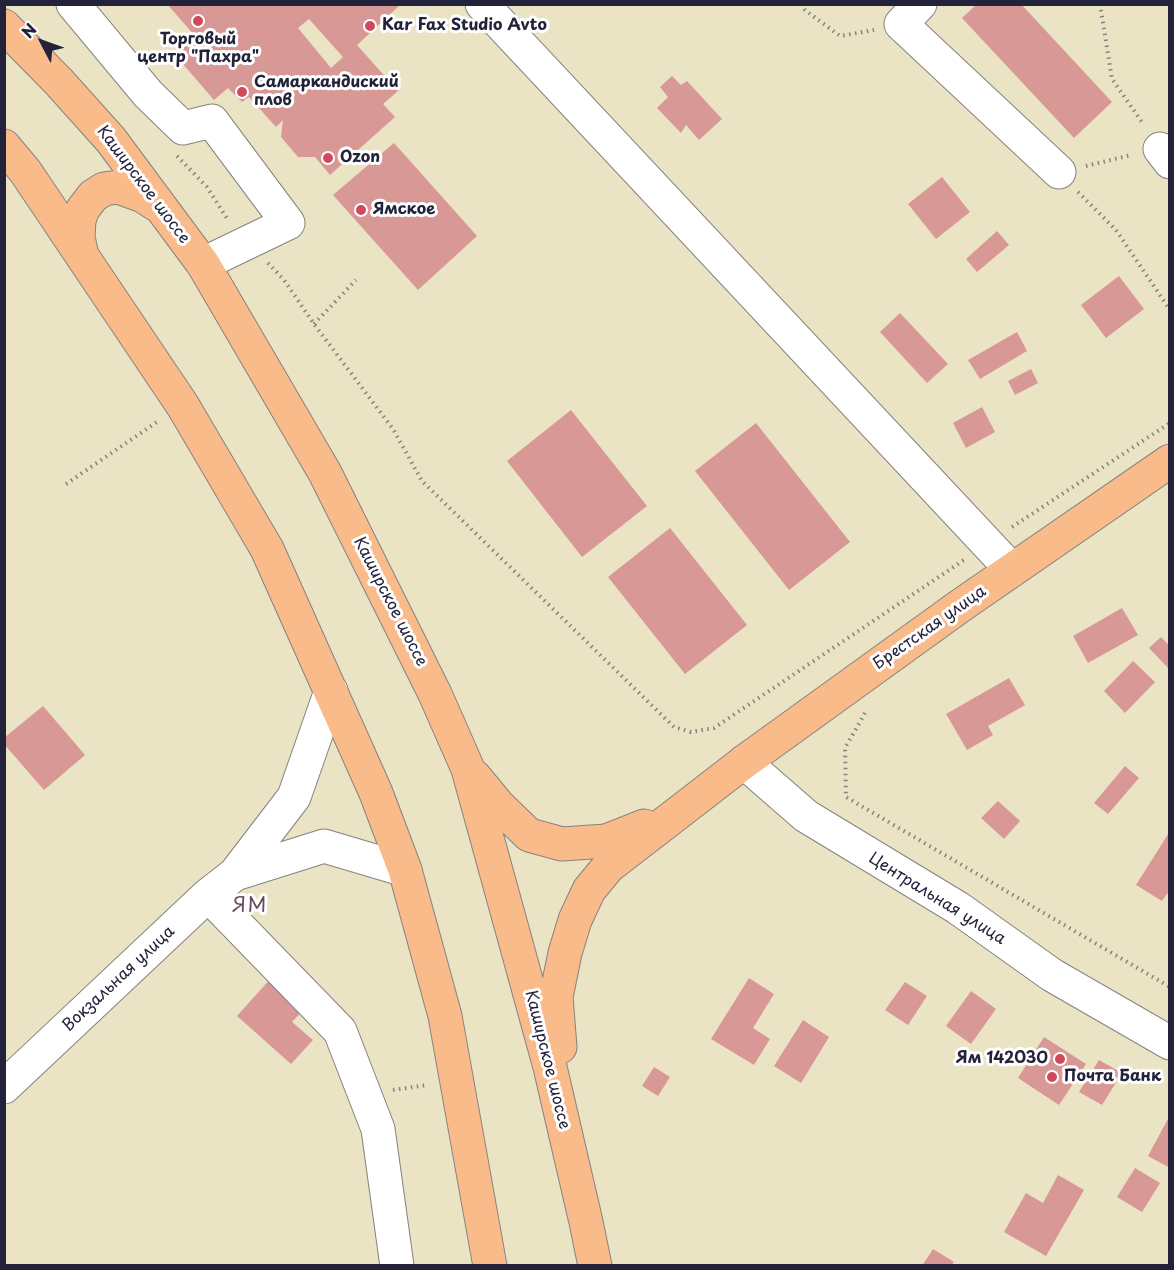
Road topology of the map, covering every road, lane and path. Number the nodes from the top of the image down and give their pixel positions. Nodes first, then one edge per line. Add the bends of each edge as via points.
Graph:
1 (73, 4) edge
2 (482, 4) edge
3 (801, 4) edge
4 (1100, 4) edge
5 (910, 14) edge
6 (4, 26) edge
7 (4, 146) edge
8 (174, 153) dead end
9 (1165, 155) edge
10 (1059, 172) junction
11 (164, 209) junction
12 (249, 242) junction
13 (82, 256) junction
14 (203, 264) junction
15 (357, 280) dead end
16 (1170, 310) edge
17 (314, 324) junction
18 (157, 422) dead end
19 (1170, 423) edge
20 (1170, 461) edge
21 (66, 484) dead end
22 (987, 544) junction
23 (1012, 570) junction
24 (331, 691) junction
25 (866, 712) dead end
26 (744, 762) junction
27 (468, 769) junction
28 (694, 800) junction
29 (405, 870) junction
30 (235, 874) junction
31 (208, 895) junction
32 (1170, 987) edge
33 (1170, 1043) edge
34 (437, 1083) dead end
35 (4, 1087) edge
36 (364, 1094) junction
37 (565, 1130) junction
38 (397, 1266) edge
39 (490, 1266) edge
40 (594, 1266) edge

1 - 12 street via 148,94 183,128 212,121 288,223
2 - 22 street
3 - 5 path via 840,36
4 - 9 path via 1112,79
5 - 10 street
6 - 11 main road, Каширское шоссе via 111,140
7 - 13 main road
8 - 12 path via 207,187 225,217
9 - 10 path
10 - 16 path via 1116,230
11 - 13 main road via 130,190 104,189 93,196 79,220
11 - 14 main road, Каширское шоссе
12 - 14 street
12 - 17 path via 284,280
13 - 24 main road via 183,406 267,549
14 - 27 main road, Каширское шоссе via 325,473 435,693
15 - 17 path
17 - 22 path via 393,429 422,481 674,727 691,732 714,728
18 - 21 path
19 - 22 path
20 - 23 main road, Брестская улица
22 - 23 street
23 - 26 main road, Брестская улица
24 - 29 main road
24 - 30 street, Вокзальная улица via 294,797
25 - 32 path via 845,748 846,797
26 - 28 main road, Брестская улица
26 - 33 street, Центральная улица via 806,816 958,908 1060,980
27 - 28 main road, Брестская улица via 529,835 562,844 606,841
27 - 37 main road, Каширское шоссе
28 - 37 main road, Брестская улица via 608,867 589,890 575,920 556,997
29 - 30 street, Вокзальная улица via 324,846
29 - 39 main road via 445,1016
30 - 31 street, Вокзальная улица
31 - 35 street, Вокзальная улица
31 - 36 street via 340,1031
34 - 36 path
36 - 38 street via 378,1129
37 - 40 main road, Каширское шоссе

